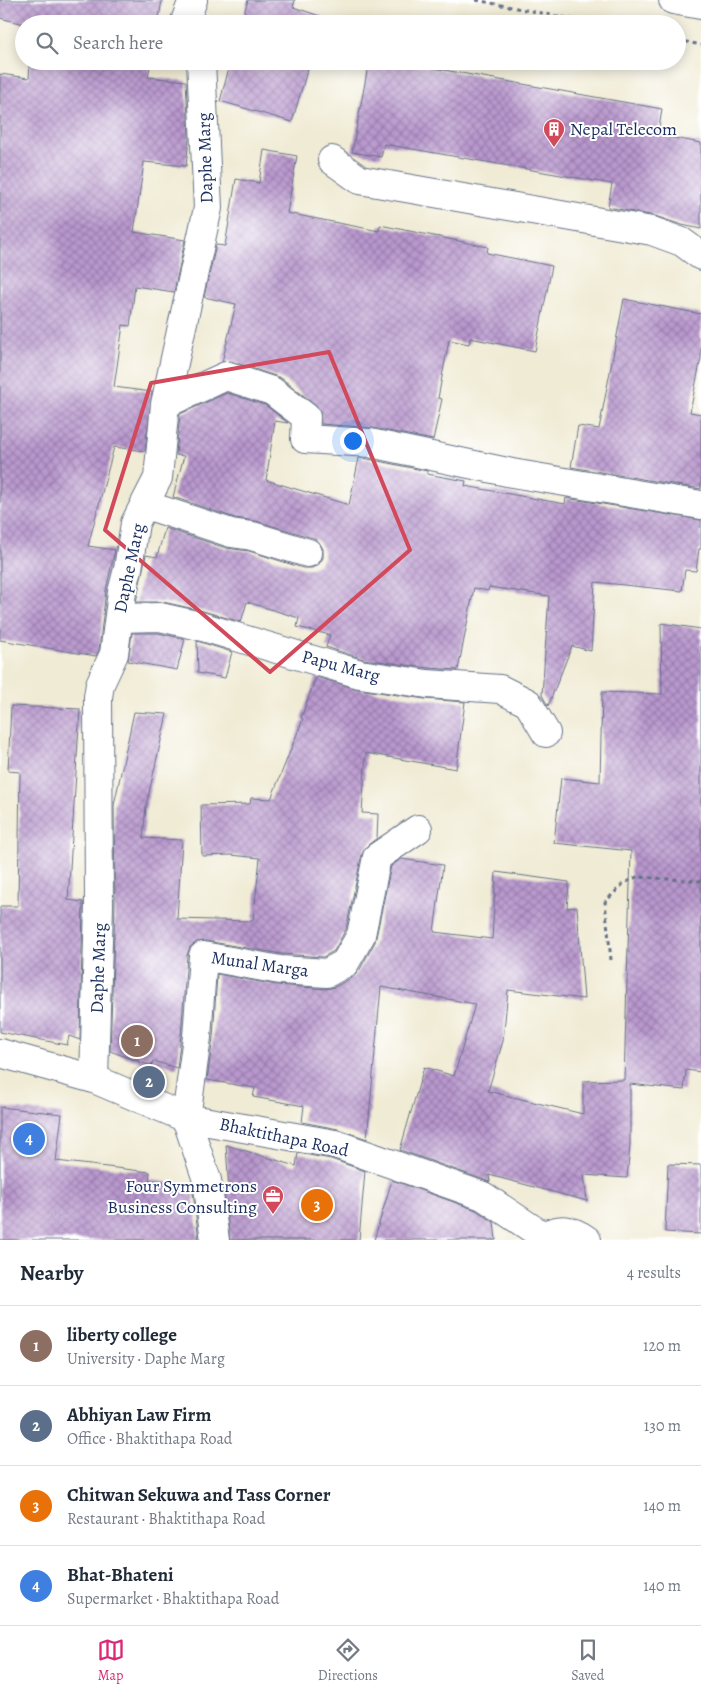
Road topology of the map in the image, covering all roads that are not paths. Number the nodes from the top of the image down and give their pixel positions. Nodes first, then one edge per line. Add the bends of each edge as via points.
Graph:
1 (193, 0) edge
2 (674, 0) edge
3 (701, 5) edge
4 (187, 15) edge
5 (201, 70) edge
6 (332, 160) dead end
7 (701, 256) edge
8 (164, 404) junction
9 (700, 504) edge
10 (146, 505) junction
11 (308, 553) dead end
12 (119, 618) junction
13 (546, 733) dead end
14 (418, 829) dead end
15 (0, 1053) edge
16 (94, 1079) junction
17 (186, 1118) junction
18 (541, 1238) edge
19 (214, 1240) edge
20 (587, 1240) edge

1 - 4 street
2 - 3 street
5 - 8 street, Daphe Marg via 208,208
6 - 7 street via 360,180 652,231 682,242
8 - 9 street via 226,376 272,391 306,417 305,439 370,443 512,473
8 - 10 street, Daphe Marg via 158,478
10 - 11 street via 231,533
10 - 12 street, Daphe Marg via 136,523
12 - 13 street, Papu Marg via 160,617 200,626 360,674 427,684 500,689 528,703
12 - 16 street, Daphe Marg via 114,654 100,684 98,697 99,905
14 - 17 street, Munal Marga via 377,858 361,935 345,963 327,973 280,970 203,956
15 - 16 street, Bhaktithapa Road
16 - 17 street, Bhaktithapa Road
17 - 18 street, Bhaktithapa Road via 335,1144 483,1196
17 - 19 street via 207,1180
18 - 20 street, Bhaktithapa Road via 554,1230 566,1230

